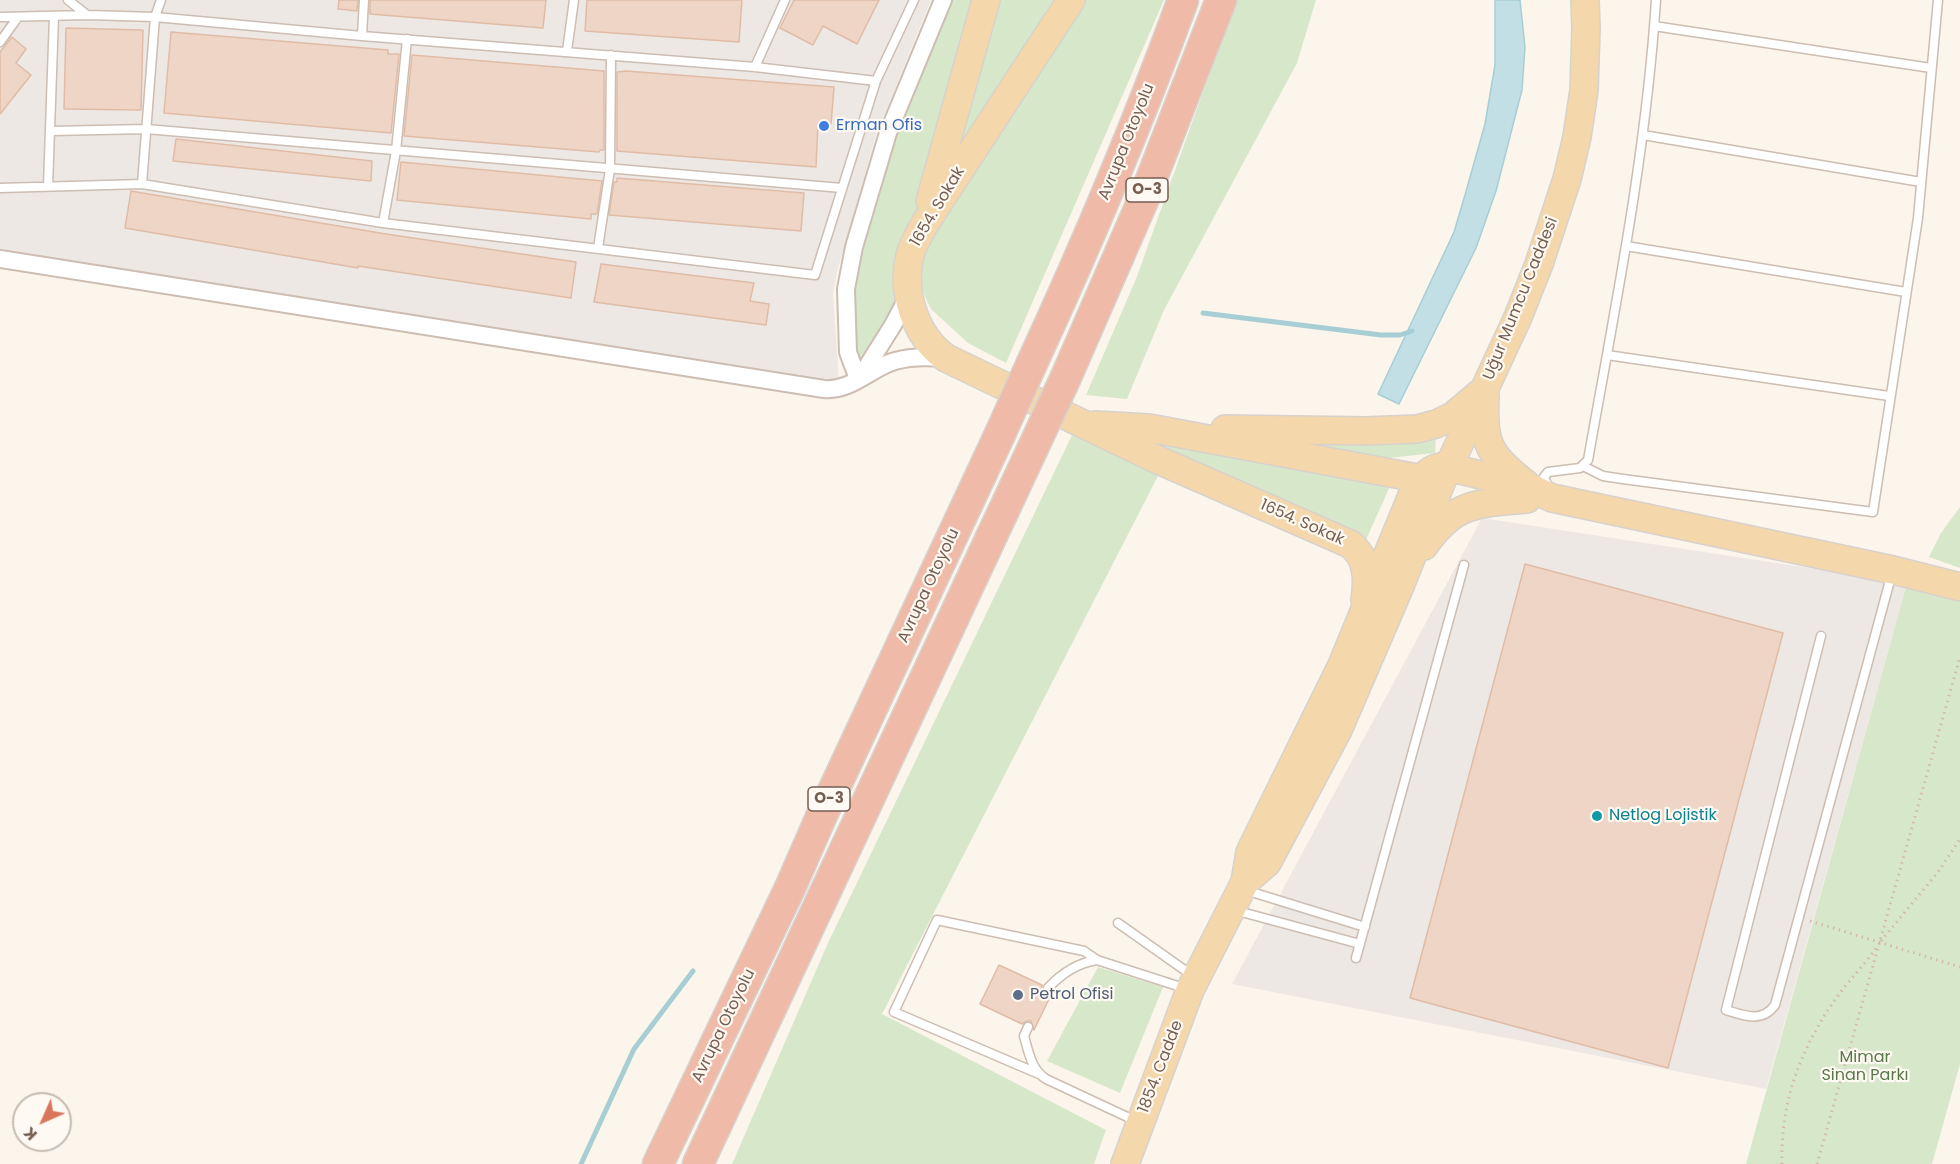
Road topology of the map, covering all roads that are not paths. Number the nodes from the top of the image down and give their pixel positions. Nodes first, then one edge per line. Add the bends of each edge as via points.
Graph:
1 (68, 0) edge
2 (161, 0) edge
3 (364, 0) edge
4 (574, 0) edge
5 (785, 0) edge
6 (914, 0) edge
7 (943, 0) edge
8 (986, 0) edge
9 (1071, 0) edge
10 (1183, 0) edge
11 (1221, 0) edge
12 (1585, 0) edge
13 (1656, 0) edge
14 (1938, 0) edge
15 (88, 15) junction
16 (54, 16) junction
17 (155, 16) junction
18 (0, 17) edge
19 (18, 17) junction
20 (1654, 26) junction
21 (362, 36) junction
22 (407, 39) junction
23 (0, 42) edge
24 (567, 51) junction
25 (611, 55) junction
26 (755, 67) junction
27 (1931, 68) junction
28 (876, 81) junction
29 (146, 129) junction
30 (51, 131) junction
31 (1642, 135) junction
32 (396, 151) junction
33 (610, 169) junction
34 (1921, 182) junction
35 (142, 184) junction
36 (48, 186) junction
37 (0, 188) edge
38 (842, 188) junction
39 (383, 223) junction
40 (924, 225) junction
41 (1626, 246) junction
42 (598, 248) junction
43 (0, 260) edge
44 (1906, 292) junction
45 (909, 294) junction
46 (1607, 355) junction
47 (946, 358) junction
48 (858, 379) junction
49 (1486, 389) junction
50 (1889, 396) junction
51 (1078, 422) junction
52 (1149, 428) junction
53 (1583, 466) junction
54 (1437, 476) junction
55 (1536, 494) junction
56 (1464, 565) dead end
57 (1893, 570) junction
58 (1404, 574) junction
59 (1960, 587) edge
60 (1360, 622) junction
61 (1821, 636) dead end
62 (1239, 893) junction
63 (1118, 923) dead end
64 (1365, 927) junction
65 (1360, 944) junction
66 (1356, 958) dead end
67 (1096, 960) junction
68 (1195, 980) junction
69 (1048, 988) dead end
70 (1028, 1027) dead end
71 (1039, 1074) junction
72 (1140, 1123) junction
73 (658, 1164) edge
74 (698, 1164) edge
75 (1125, 1164) edge

1 - 15 lane
2 - 17 lane
3 - 21 lane
4 - 24 lane
5 - 26 lane
6 - 28 lane
7 - 48 street via 888,133 854,247 846,299 848,352
8 - 40 main road
9 - 40 main road, 1654. Sokak
10 - 73 highway, Avrupa Otoyolu / O-3, bridge via 1105,198 1000,434
11 - 74 highway, O-3, bridge via 1144,198 1066,377
12 - 49 main road, Uğur Mumcu Caddesi via 1584,90 1567,179 1539,264
13 - 20 lane
14 - 27 lane
15 - 16 lane
15 - 17 lane
16 - 19 lane
16 - 30 lane
17 - 21 lane
17 - 29 lane
18 - 19 lane
19 - 23 lane
20 - 27 lane
20 - 31 lane
21 - 22 lane
22 - 24 lane
22 - 32 lane
24 - 25 lane
25 - 26 lane
25 - 33 lane
26 - 28 lane
27 - 34 lane
28 - 38 lane
29 - 30 lane
29 - 32 lane
29 - 35 lane
30 - 36 lane
31 - 34 lane
31 - 41 lane
32 - 33 lane
32 - 39 lane
33 - 38 lane
33 - 42 lane
34 - 44 lane
35 - 36 lane
35 - 39 lane
36 - 37 lane
38 - 42 lane via 815,275
39 - 42 lane
40 - 45 main road, 1654. Sokak via 910,255
41 - 44 lane
41 - 46 lane
43 - 48 street via 824,389 841,388
44 - 50 lane
45 - 47 main road, 1654. Sokak via 921,331
45 - 48 street
46 - 50 lane
46 - 53 lane via 1588,460
47 - 48 street via 901,359
47 - 51 main road, 1654. Sokak
49 - 52 main road via 1453,416 1417,429
49 - 54 main road, Uğur Mumcu Caddesi
49 - 55 main road via 1485,433 1491,450
50 - 53 lane via 1873,513 1603,476
51 - 52 main road, 1654. Sokak
51 - 60 main road, 1654. Sokak via 1350,544 1362,556 1366,569
52 - 54 main road, 1654. Sokak
53 - 55 lane via 1549,471
54 - 55 main road, 1654. Sokak
54 - 58 main road
54 - 60 main road via 1414,493
55 - 57 main road, 1654. Sokak
55 - 58 main road via 1456,512 1435,530
56 - 64 lane
57 - 59 main road, 1654. Sokak
57 - 61 lane via 1775,1005 1762,1016 1754,1017 1726,1010
58 - 62 main road via 1354,696 1321,764 1267,863
60 - 62 main road via 1250,852
62 - 64 lane
62 - 65 lane
62 - 68 main road, 1854. Cadde
63 - 68 lane
64 - 65 lane
65 - 66 lane
67 - 68 lane
67 - 69 lane via 1059,975
67 - 71 lane via 1084,951 937,920 894,1012
68 - 72 main road, 1854. Cadde
70 - 71 lane via 1024,1036 1033,1067
71 - 72 lane
72 - 75 main road, 1854. Cadde

